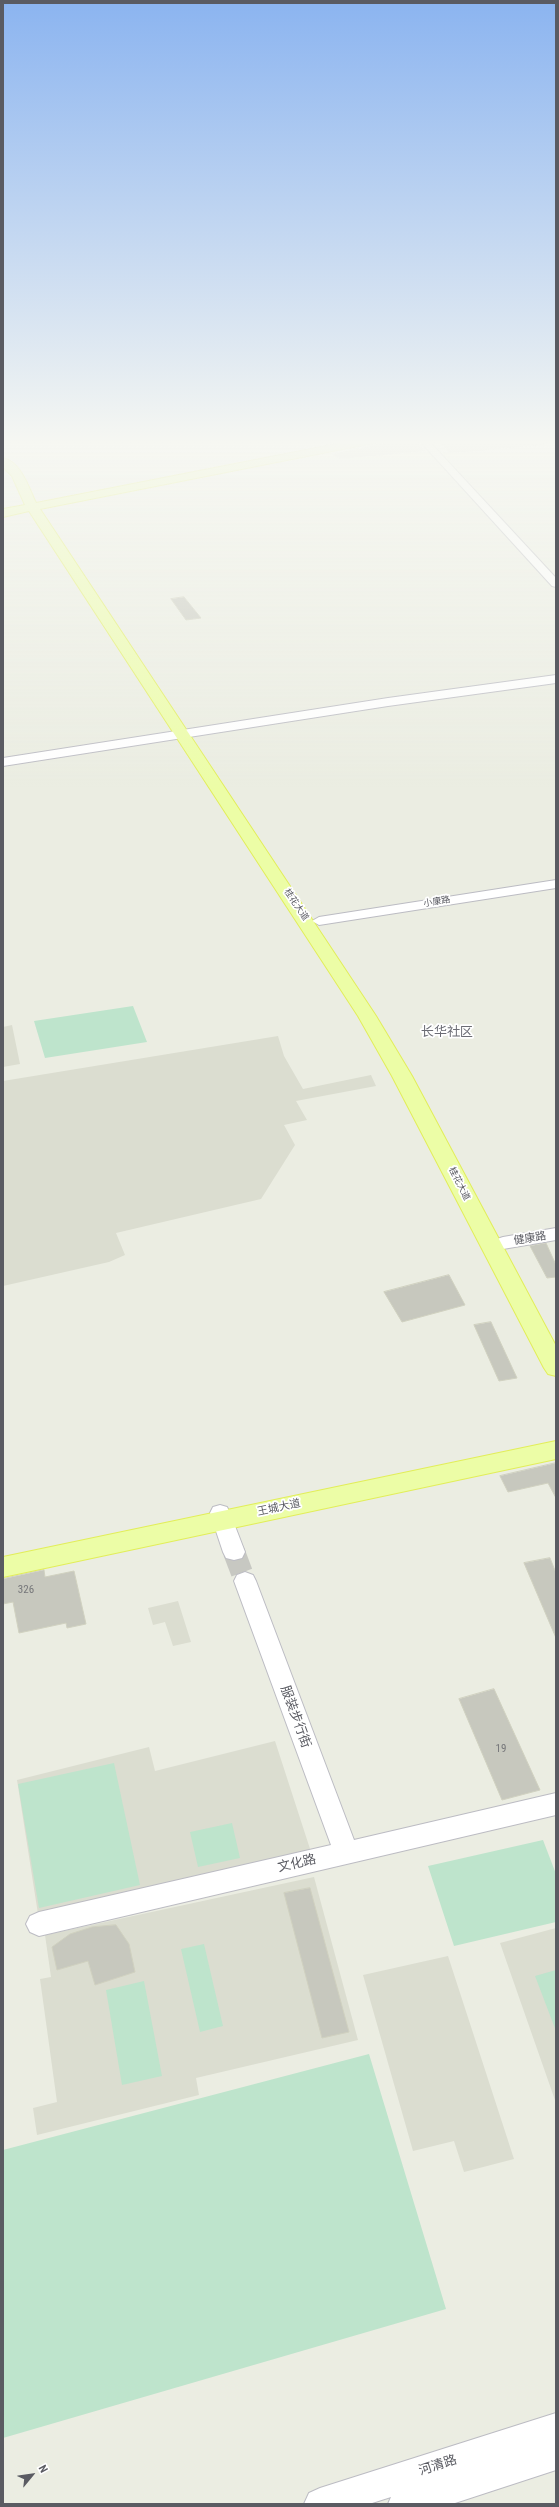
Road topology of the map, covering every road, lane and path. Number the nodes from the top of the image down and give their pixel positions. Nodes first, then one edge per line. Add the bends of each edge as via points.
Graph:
1 (68, 556) edge
2 (530, 556) edge
3 (536, 556) edge
4 (556, 577) edge
5 (556, 584) edge
6 (556, 679) edge
7 (556, 683) edge
8 (184, 734) junction
9 (3, 762) edge
10 (3, 765) edge
11 (556, 884) edge
12 (319, 921) junction
13 (556, 1234) edge
14 (503, 1243) junction
15 (556, 1340) edge
16 (556, 1368) edge
17 (556, 1442) edge
18 (556, 1450) edge
19 (220, 1513) junction
20 (234, 1552) tunnel mouth
21 (3, 1559) edge
22 (3, 1567) edge
23 (245, 1581) tunnel mouth
24 (556, 1804) edge
25 (346, 1852) junction
26 (39, 1924) dead end
27 (556, 2428) edge
28 (556, 2454) edge
29 (320, 2504) edge
30 (404, 2504) edge

1 - 8 main road, 桂花大道
2 - 5 street
3 - 4 street
6 - 8 street
7 - 8 street
8 - 9 street
8 - 10 street
8 - 12 main road, 桂花大道
8 - 16 main road, 桂花大道 via 367,1016 402,1076
11 - 12 street, 小康路
12 - 14 main road, 桂花大道 via 414,1074
13 - 14 street, 健康路
14 - 15 main road, 桂花大道
17 - 19 main road, 王城大道
18 - 22 main road, 王城大道
19 - 20 street
19 - 21 main road, 王城大道
23 - 25 street, 服装步行街
24 - 25 street, 文化路
25 - 26 street, 文化路
27 - 29 street, 河清路
28 - 30 street

